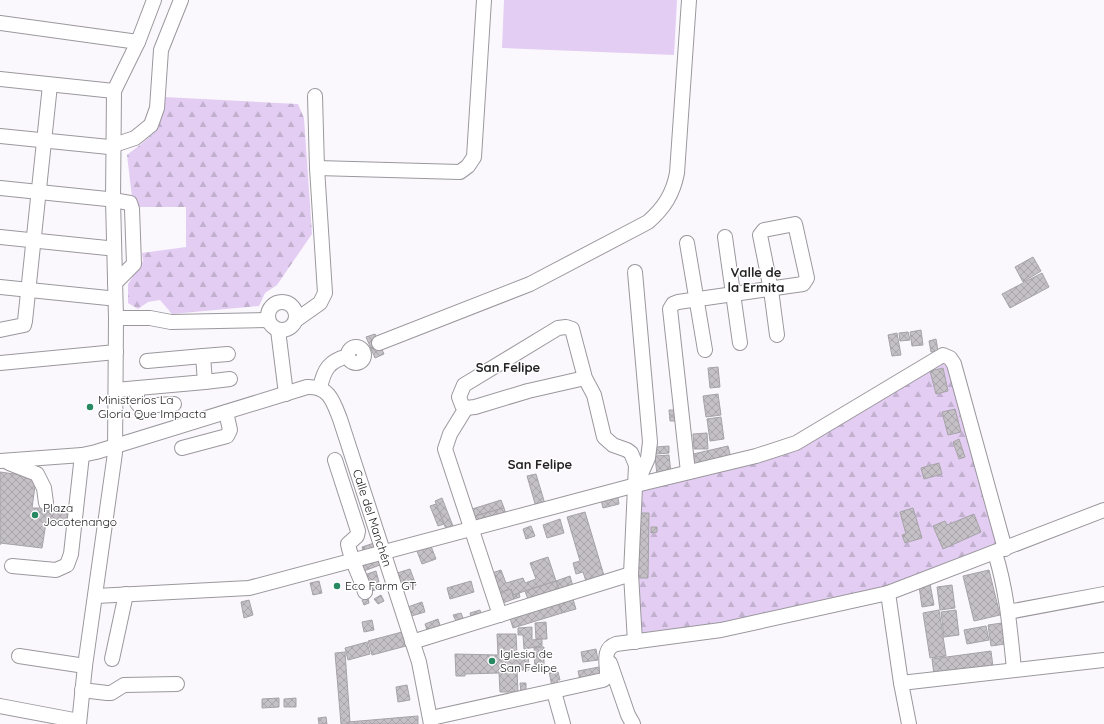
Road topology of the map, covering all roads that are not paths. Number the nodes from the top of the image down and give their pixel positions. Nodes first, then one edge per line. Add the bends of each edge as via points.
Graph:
1 (154, 0) edge
2 (180, 0) edge
3 (484, 0) edge
4 (689, 0) edge
5 (0, 23) edge
6 (138, 42) junction
7 (0, 80) edge
8 (50, 85) junction
9 (114, 91) junction
10 (315, 96) dead end
11 (0, 136) edge
12 (44, 141) junction
13 (111, 146) junction
14 (317, 168) junction
15 (0, 188) edge
16 (39, 192) junction
17 (110, 199) junction
18 (0, 237) edge
19 (724, 237) dead end
20 (33, 240) junction
21 (687, 242) dead end
22 (108, 248) dead end
23 (635, 272) dead end
24 (115, 283) junction
25 (0, 287) edge
26 (28, 290) junction
27 (771, 290) junction
28 (732, 295) junction
29 (108, 298) dead end
30 (696, 299) junction
31 (116, 318) junction
32 (268, 320) junction
33 (296, 320) junction
34 (0, 330) edge
35 (278, 330) junction
36 (777, 335) dead end
37 (740, 344) dead end
38 (705, 350) dead end
39 (116, 352) junction
40 (228, 354) dead end
41 (203, 356) junction
42 (147, 361) dead end
43 (0, 363) edge
44 (585, 378) junction
45 (230, 379) dead end
46 (205, 382) junction
47 (320, 388) junction
48 (137, 389) junction
49 (116, 390) junction
50 (286, 394) junction
51 (174, 404) dead end
52 (466, 408) junction
53 (226, 412) junction
54 (115, 446) junction
55 (182, 448) dead end
56 (82, 455) junction
57 (335, 460) dead end
58 (1, 461) edge
59 (688, 472) junction
60 (636, 485) junction
61 (46, 503) dead end
62 (1104, 510) edge
63 (472, 528) junction
64 (1000, 551) junction
65 (384, 552) junction
66 (352, 562) junction
67 (12, 566) dead end
68 (631, 574) junction
69 (365, 592) dead end
70 (888, 593) junction
71 (126, 594) junction
72 (1104, 594) edge
73 (96, 596) junction
74 (1008, 612) junction
75 (500, 615) junction
76 (412, 642) junction
77 (635, 642) junction
78 (19, 656) dead end
79 (606, 656) junction
80 (112, 659) dead end
81 (1104, 660) edge
82 (85, 666) junction
83 (1014, 670) junction
84 (900, 682) junction
85 (177, 684) dead end
86 (82, 690) junction
87 (554, 692) junction
88 (0, 706) edge
89 (431, 721) edge
90 (79, 723) edge
91 (563, 724) edge
92 (633, 724) edge
93 (909, 724) edge

1 - 6 street
2 - 13 street via 160,50 157,108 152,125 135,138
3 - 14 street via 474,157 468,166 460,172
4 - 47 street via 677,173 674,187 659,212 648,222 530,284 370,346 349,349 348,356 334,359 330,364
5 - 6 street
6 - 9 street
7 - 8 street
8 - 9 street
8 - 12 street
9 - 13 street
10 - 14 street
11 - 12 street
12 - 13 street
12 - 16 street
13 - 17 street
14 - 33 street via 325,294 320,303
15 - 16 street
16 - 17 street
16 - 20 street
17 - 24 street
17 - 24 street via 130,203 132,209 134,264
18 - 20 street
19 - 28 street
20 - 22 street
20 - 26 street
21 - 30 street
23 - 60 street via 650,442 648,458
24 - 31 street
25 - 26 street
26 - 29 street
26 - 34 street via 24,325
27 - 27 street via 761,232 795,224 807,278 803,284
27 - 28 street
27 - 36 street
28 - 30 street
28 - 37 street
30 - 38 street
30 - 59 street via 673,304 670,309
31 - 32 street via 150,318 170,322
31 - 39 street
32 - 33 street via 267,313 271,306 285,302 296,312
32 - 35 street
33 - 35 street via 286,330
35 - 50 street
39 - 43 street
39 - 49 street
40 - 41 street
41 - 42 street
41 - 46 street
44 - 52 street
44 - 52 street via 574,332 566,327 558,328 464,385 459,398
44 - 60 street via 594,395 604,437 634,457
45 - 46 street
46 - 48 street
47 - 50 street via 307,387
47 - 65 street, Calle del Manchén via 331,396 340,419
48 - 49 street
48 - 51 street via 137,403 140,406
49 - 54 street
50 - 53 street
52 - 63 street via 450,434 445,449
53 - 54 street
53 - 55 street via 230,430 227,436
54 - 56 street
54 - 73 street
56 - 58 street
56 - 67 street via 71,554 67,566 56,570
57 - 66 street via 358,530 357,536 348,544
58 - 61 street via 38,474 44,488
59 - 60 street
59 - 64 street via 756,456 796,442 943,355 950,358 954,364
60 - 63 street
60 - 68 street
62 - 64 street
63 - 65 street
63 - 75 street
64 - 70 street
64 - 74 street
65 - 66 street
65 - 76 street, Calle del Manchén
66 - 69 street
66 - 71 street via 249,588
68 - 75 street
68 - 77 street
70 - 77 street via 721,630
70 - 84 street
71 - 73 street
71 - 80 street
72 - 74 street
73 - 82 street
74 - 83 street
75 - 76 street
76 - 89 street, Calle del Manchén via 419,662
77 - 79 street via 613,645 608,648
78 - 82 street
79 - 87 street via 606,679
79 - 92 street
81 - 83 street
82 - 86 street
83 - 84 street
84 - 93 street
85 - 86 street via 124,685 107,693
86 - 90 street
87 - 89 street
87 - 91 street
88 - 90 street

